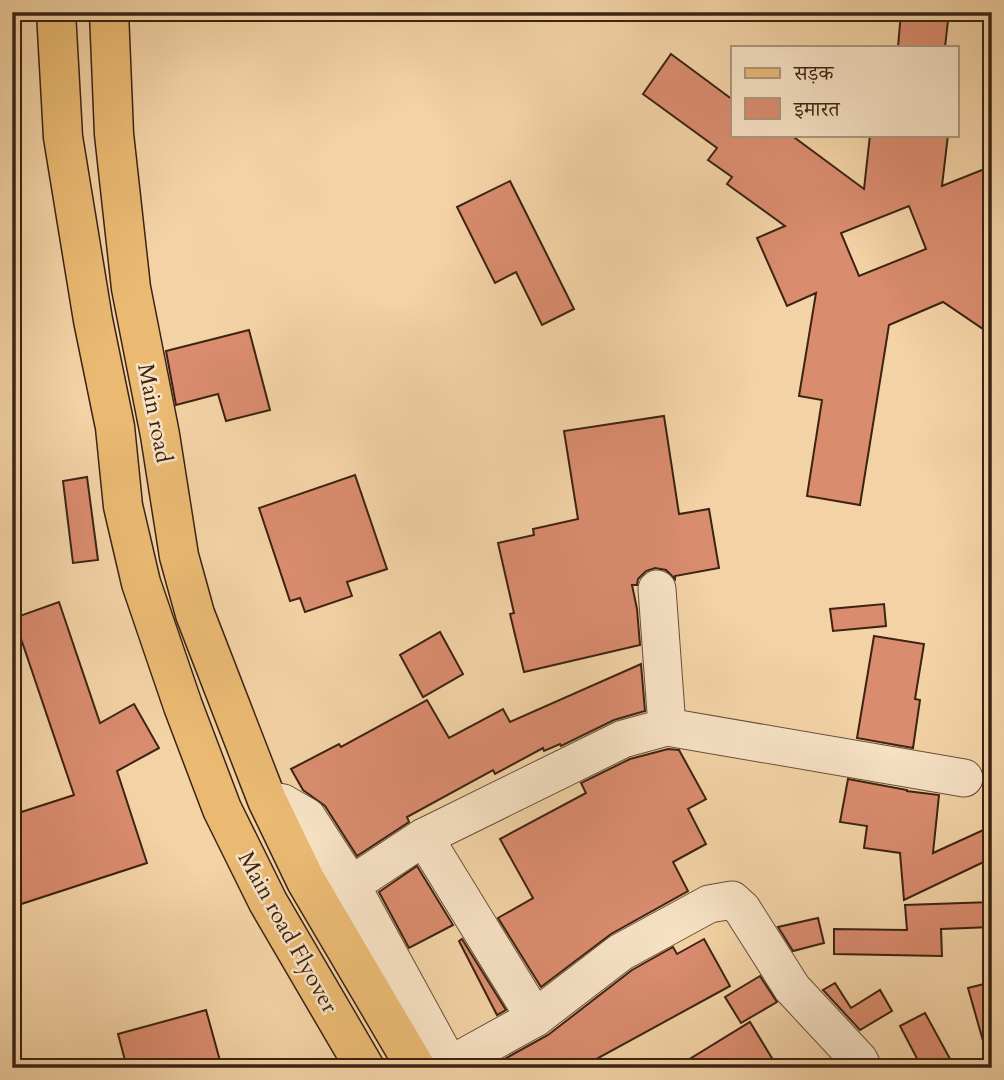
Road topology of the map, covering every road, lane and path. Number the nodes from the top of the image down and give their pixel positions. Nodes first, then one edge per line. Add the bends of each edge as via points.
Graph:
1 (56, 12) edge
2 (109, 12) edge
3 (657, 589) dead end
4 (667, 727) junction
5 (964, 778) dead end
6 (217, 794) junction
7 (267, 800) junction
8 (424, 837) junction
9 (351, 885) junction
10 (535, 1018) junction
11 (439, 1067) edge
12 (343, 1068) edge
13 (365, 1068) edge
14 (863, 1068) edge

1 - 6 main road, Main road via 63,137 115,428 123,506 141,583
2 - 7 main road, Main road via 114,134 131,288 179,556 195,614
3 - 4 street
4 - 5 street
4 - 8 street via 623,739
6 - 12 street via 236,877
6 - 13 main road, Main road Flyover via 268,902
7 - 9 street via 307,817
7 - 11 main road, Main road Flyover via 306,881
8 - 9 street
8 - 10 street
9 - 11 street
10 - 11 street
10 - 14 street via 621,953 709,904 732,900 792,988

